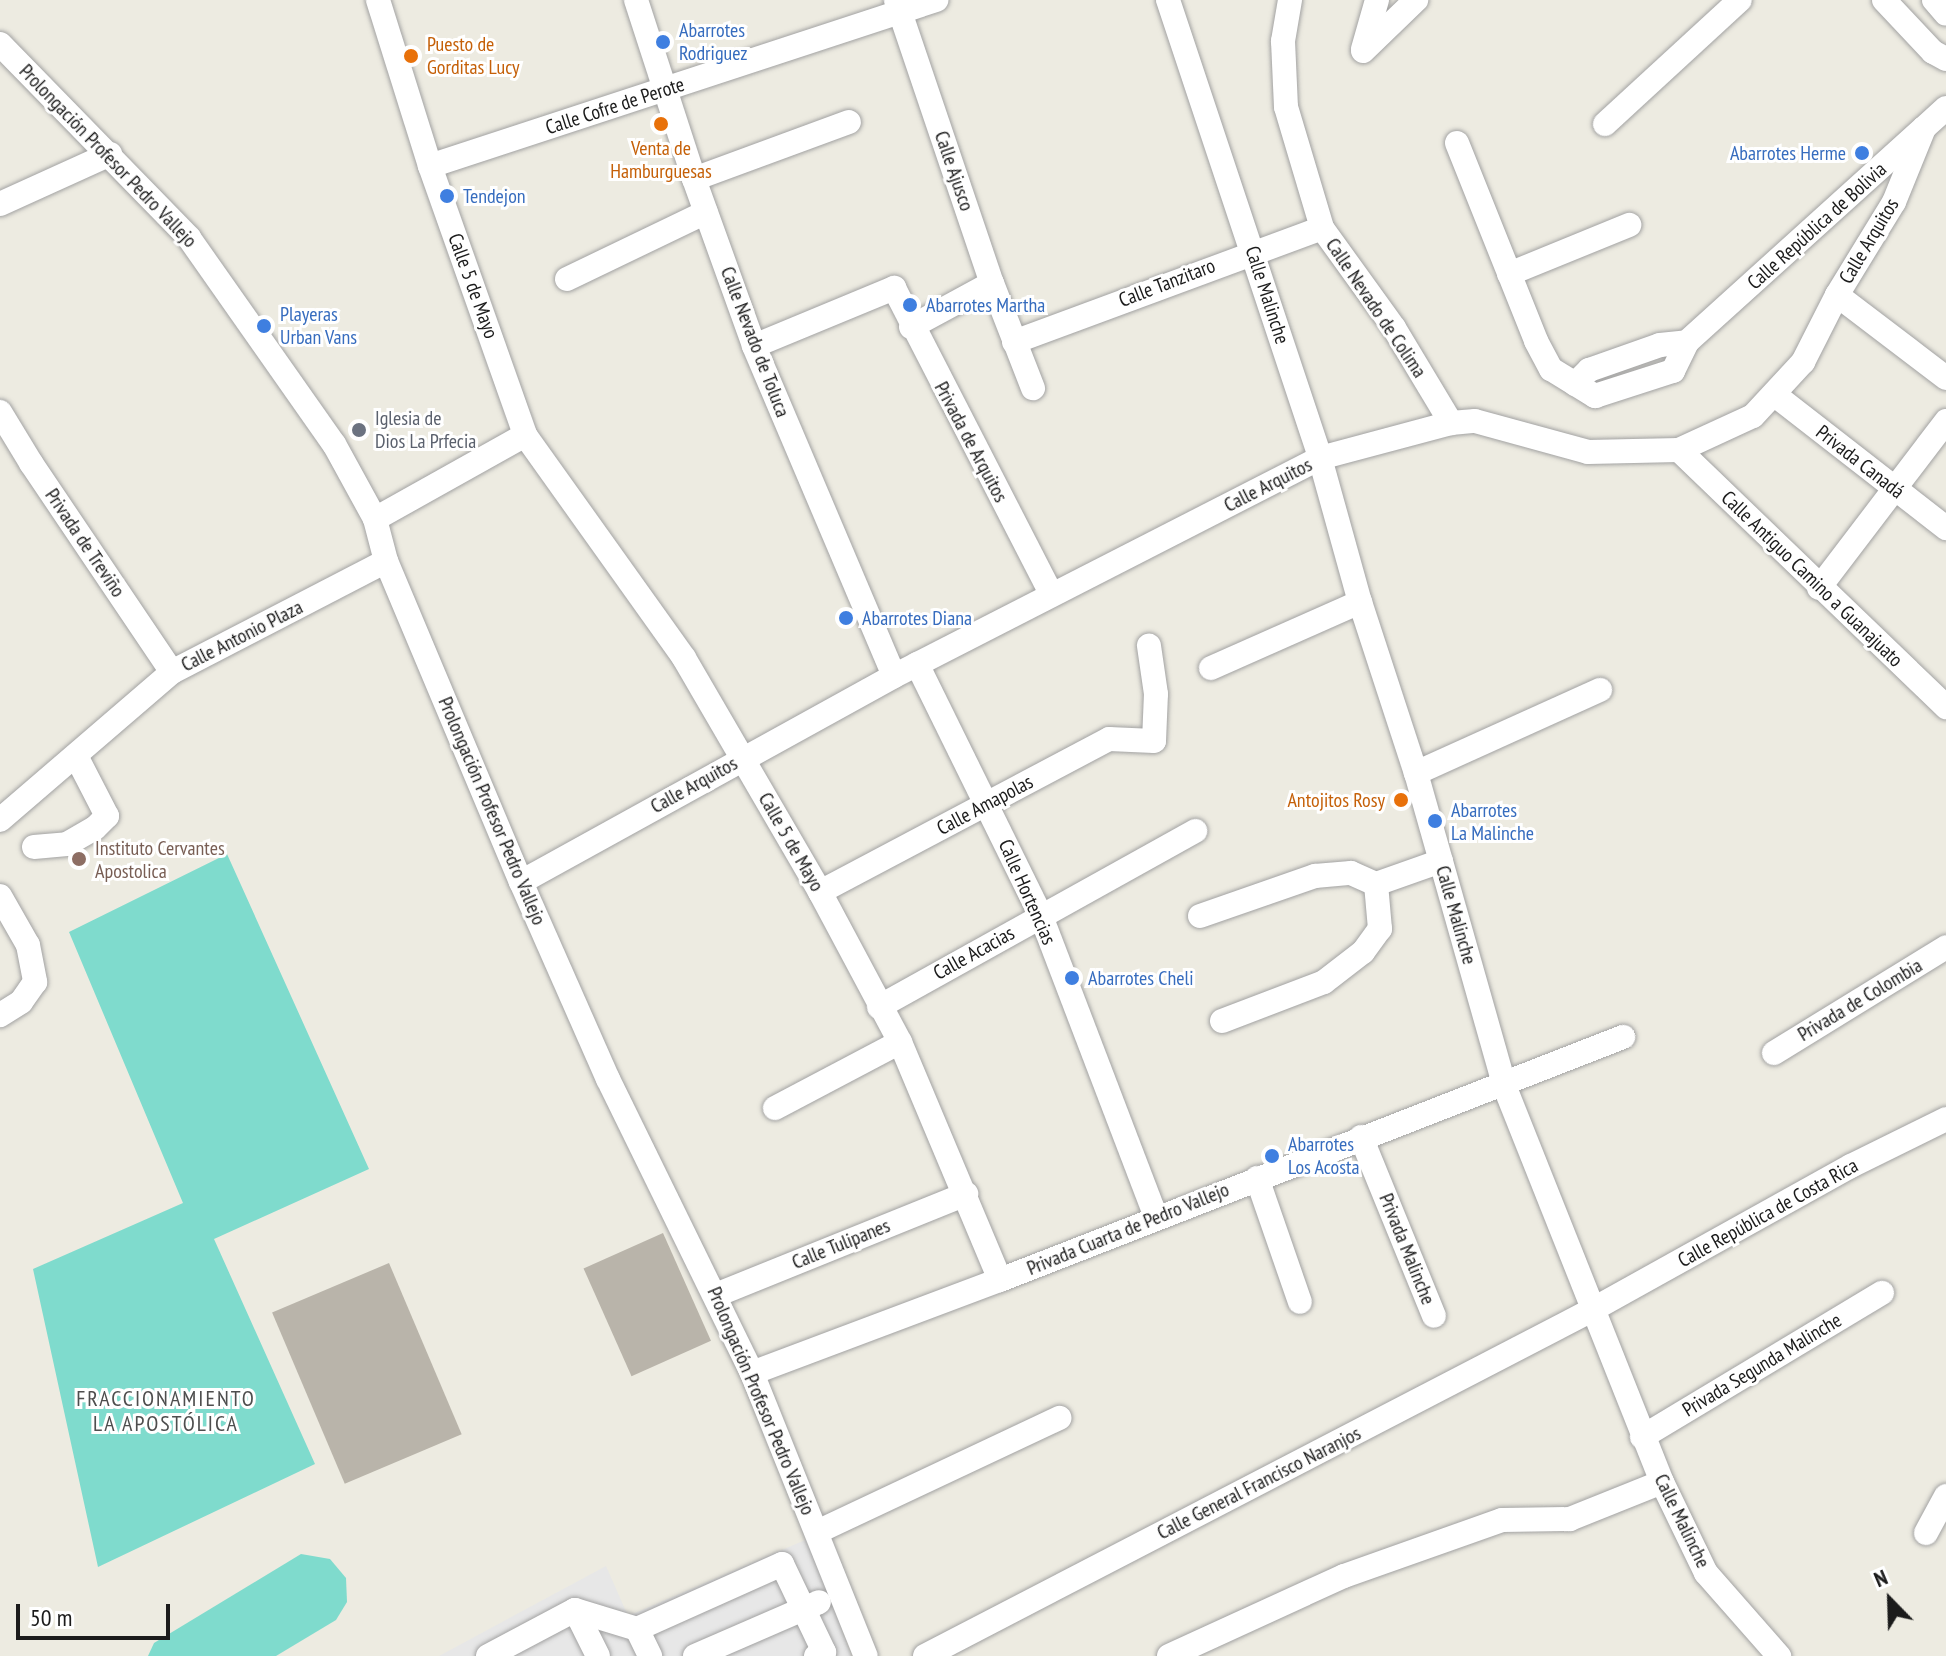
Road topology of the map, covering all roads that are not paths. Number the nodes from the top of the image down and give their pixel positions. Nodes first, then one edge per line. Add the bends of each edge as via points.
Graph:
1 (378, 0) edge
2 (636, 0) edge
3 (936, 0) edge
4 (1168, 0) edge
5 (1290, 0) edge
6 (1377, 0) edge
7 (1416, 0) edge
8 (1740, 0) edge
9 (1884, 0) edge
10 (1934, 0) edge
11 (898, 6) edge
12 (1946, 14) edge
13 (0, 44) edge
14 (1946, 59) edge
15 (665, 90) junction
16 (1946, 108) edge
17 (849, 122) dead end
18 (1605, 124) dead end
19 (1924, 128) junction
20 (1457, 143) dead end
21 (110, 154) junction
22 (430, 166) junction
23 (694, 179) junction
24 (0, 204) edge
25 (706, 212) junction
26 (1629, 225) dead end
27 (1322, 228) junction
28 (1253, 250) junction
29 (1509, 274) junction
30 (567, 279) dead end
31 (992, 283) junction
32 (1837, 295) junction
33 (911, 327) junction
34 (1014, 342) junction
35 (754, 346) junction
36 (1946, 378) edge
37 (1033, 388) dead end
38 (1775, 395) junction
39 (0, 412) edge
40 (1946, 421) edge
41 (1451, 423) junction
42 (525, 435) junction
43 (1679, 450) junction
44 (1320, 458) junction
45 (1896, 490) junction
46 (375, 519) junction
47 (1946, 528) edge
48 (386, 561) junction
49 (1819, 588) junction
50 (1051, 594) junction
51 (1360, 602) junction
52 (1149, 646) dead end
53 (917, 664) junction
54 (1211, 668) dead end
55 (172, 672) junction
56 (894, 676) junction
57 (1600, 690) dead end
58 (1946, 707) edge
59 (76, 756) junction
60 (743, 758) junction
61 (1416, 773) junction
62 (987, 804) junction
63 (0, 820) edge
64 (1195, 831) dead end
65 (34, 847) dead end
66 (1441, 861) junction
67 (521, 882) junction
68 (1376, 884) junction
69 (820, 892) junction
70 (0, 896) edge
71 (1041, 916) junction
72 (1200, 916) dead end
73 (1946, 947) edge
74 (879, 1007) junction
75 (0, 1015) edge
76 (1222, 1021) dead end
77 (1623, 1037) dead end
78 (900, 1042) junction
79 (1774, 1053) dead end
80 (1504, 1085) junction
81 (775, 1108) dead end
82 (1946, 1119) edge
83 (1361, 1137) junction
84 (1257, 1178) junction
85 (966, 1194) junction
86 (1156, 1217) junction
87 (1000, 1280) junction
88 (1882, 1293) dead end
89 (716, 1295) junction
90 (1300, 1302) dead end
91 (1592, 1310) junction
92 (1434, 1316) dead end
93 (752, 1373) junction
94 (1059, 1418) dead end
95 (1642, 1437) junction
96 (1662, 1482) junction
97 (1946, 1496) edge
98 (817, 1532) junction
99 (1926, 1533) dead end
100 (839, 1593) junction
101 (806, 1608) junction
102 (575, 1610) junction
103 (637, 1629) junction
104 (488, 1656) edge
105 (598, 1656) edge
106 (650, 1656) edge
107 (695, 1656) edge
108 (816, 1656) edge
109 (866, 1656) edge
110 (925, 1656) edge
111 (1169, 1656) edge
112 (1779, 1656) edge

1 - 22 street, Calle 5 de Mayo
2 - 15 street, Calle Nevado de Toluca
3 - 11 street, Calle Cofre de Perote
4 - 28 street, Calle Malinche
5 - 27 street, Calle Nevado de Colima via 1283,41 1286,107
6 - 7 street via 1363,51
8 - 18 street
9 - 14 street
10 - 12 street
11 - 15 street, Calle Cofre de Perote
11 - 31 street, Calle Ajusco
13 - 21 street, Prolongación Profesor Pedro Vallejo
15 - 22 street, Calle Cofre de Perote
15 - 23 street, Calle Nevado de Toluca
16 - 19 street, Calle República de Bolivia
17 - 23 street
19 - 29 street, Calle República de Bolivia via 1687,342 1660,345 1589,370 1575,384 1551,369
19 - 32 street, Calle Arquitos via 1894,202
20 - 29 street
21 - 24 street
21 - 46 street, Prolongación Profesor Pedro Vallejo via 189,238 334,444
22 - 42 street, Calle 5 de Mayo
23 - 25 street, Calle Nevado de Toluca
25 - 30 street
25 - 35 street, Calle Nevado de Toluca
26 - 29 street
27 - 28 street, Calle Tanzitaro
27 - 41 street, Calle Nevado de Colima via 1394,328
28 - 34 street, Calle Tanzitaro
28 - 44 street, Calle Malinche
31 - 33 street
31 - 34 street, Calle Ajusco
32 - 36 street
32 - 38 street, Calle Arquitos via 1803,362
33 - 35 street, Privada de Arquitos via 894,288
33 - 50 street, Privada de Arquitos
34 - 37 street, Calle Ajusco
35 - 56 street, Calle Nevado de Toluca
38 - 43 street, Calle Arquitos via 1753,416
38 - 45 street, Privada Canadá
39 - 55 street, Privada de Treviño
40 - 45 street
41 - 43 street, Calle Arquitos via 1475,421 1588,452
41 - 44 street, Calle Arquitos
42 - 46 street
42 - 60 street, Calle 5 de Mayo via 684,658
43 - 49 street, Calle Antiguo Camino a Guanajuato
44 - 50 street, Calle Arquitos
44 - 51 street, Calle Malinche
45 - 47 street, Privada Canadá
45 - 49 street
46 - 48 street, Prolongación Profesor Pedro Vallejo
48 - 55 street, Calle Antonio Plaza
48 - 67 street, Prolongación Profesor Pedro Vallejo
49 - 58 street, Calle Antiguo Camino a Guanajuato
50 - 53 street, Calle Arquitos
51 - 54 street
51 - 61 street, Calle Malinche
52 - 62 street, Calle Amapolas via 1156,694 1154,741 1109,739
53 - 56 street, Calle Arquitos
53 - 62 street, Calle Hortencias
55 - 59 street, Calle Antonio Plaza
56 - 60 street, Calle Arquitos
57 - 61 street
59 - 63 street, Calle Antonio Plaza
59 - 65 street via 107,816 67,844
60 - 67 street, Calle Arquitos
60 - 69 street, Calle 5 de Mayo
61 - 66 street, Calle Malinche
62 - 69 street, Calle Amapolas
62 - 71 street, Calle Hortencias
64 - 71 street, Calle Acacias
66 - 68 street
66 - 80 street, Calle Malinche
67 - 89 street, Prolongación Profesor Pedro Vallejo via 608,1079
68 - 72 street via 1351,873 1315,876
68 - 76 street via 1380,929 1363,952 1324,982
69 - 74 street, Calle 5 de Mayo
70 - 75 street via 28,945 35,982 21,1002
71 - 74 street, Calle Acacias
71 - 86 street, Calle Hortencias
73 - 79 street, Privada de Colombia
74 - 78 street, Calle 5 de Mayo
77 - 80 street, Privada Cuarta de Pedro Vallejo
78 - 81 street
78 - 85 street, Calle 5 de Mayo
80 - 83 street, Privada Cuarta de Pedro Vallejo
80 - 91 street, Calle Malinche
82 - 91 street, Calle República de Costa Rica
83 - 84 street, Privada Cuarta de Pedro Vallejo
83 - 92 street, Privada Malinche
84 - 86 street, Privada Cuarta de Pedro Vallejo
84 - 90 street
85 - 87 street, Calle 5 de Mayo
85 - 89 street, Calle Tulipanes
86 - 87 street, Privada Cuarta de Pedro Vallejo
87 - 93 street, Privada Cuarta de Pedro Vallejo
88 - 95 street, Privada Segunda Malinche
89 - 93 street, Prolongación Profesor Pedro Vallejo
91 - 95 street, Calle Malinche
91 - 110 street, Calle General Francisco Naranjos
93 - 98 street, Prolongación Profesor Pedro Vallejo
94 - 98 street
95 - 96 street, Calle Malinche
96 - 111 street via 1570,1519 1502,1520 1473,1530 1344,1576
96 - 112 street, Calle Malinche via 1706,1573
97 - 99 street
98 - 100 street, Prolongación Profesor Pedro Vallejo
100 - 101 street
100 - 109 street, Prolongación Profesor Pedro Vallejo
101 - 103 street via 782,1564
101 - 107 street
101 - 108 street via 824,1652
102 - 103 street
102 - 104 street
102 - 105 street
103 - 106 street

